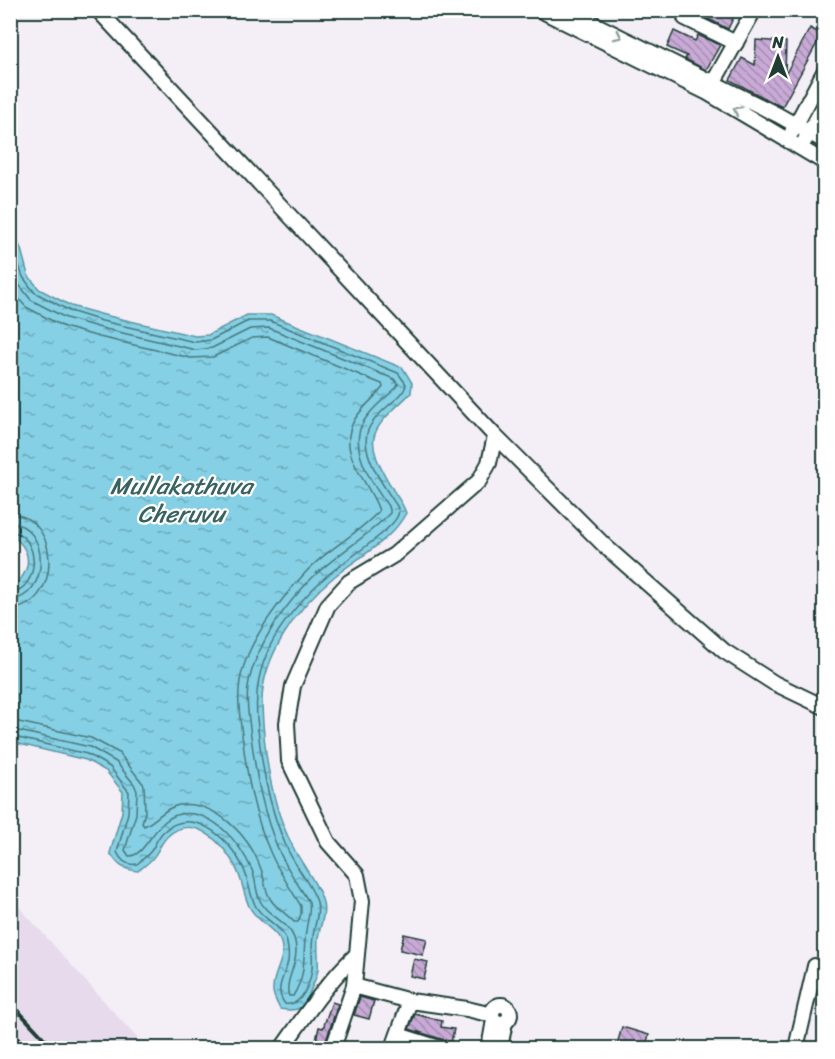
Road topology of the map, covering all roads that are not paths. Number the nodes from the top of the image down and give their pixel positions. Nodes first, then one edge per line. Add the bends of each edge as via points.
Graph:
1 (98, 10) edge
2 (540, 10) edge
3 (566, 10) edge
4 (754, 10) edge
5 (685, 18) dead end
6 (736, 43) junction
7 (825, 72) edge
8 (713, 83) junction
9 (824, 107) edge
10 (803, 129) junction
11 (788, 139) junction
12 (825, 141) edge
13 (801, 147) junction
14 (825, 162) edge
15 (495, 436) junction
16 (825, 707) edge
17 (356, 955) junction
18 (820, 969) edge
19 (354, 986) junction
20 (410, 1001) junction
21 (497, 1019) junction
22 (395, 1042) edge
23 (282, 1048) edge
24 (333, 1048) edge
25 (439, 1048) edge
26 (489, 1048) edge
27 (500, 1048) edge
28 (796, 1048) edge

1 - 15 street
11 -> 2 street via 708,93
3 -> 8 street
4 - 6 street
5 - 6 street
6 - 8 street
7 - 10 street
8 - 10 street
9 - 10 street
10 - 11 street
10 - 12 street
10 - 13 street
11 - 13 street
13 - 14 street
15 - 16 street via 606,547 724,651 774,683
15 - 17 street via 489,464 478,481 394,555 349,582 328,605 293,686 287,723 289,761 328,842 357,875 362,901
17 - 19 street
17 - 23 street via 340,970
18 - 28 street
19 - 20 street
19 - 24 street
20 - 21 street via 466,1009
20 - 22 street
21 - 26 street
21 - 27 street
22 - 25 street

